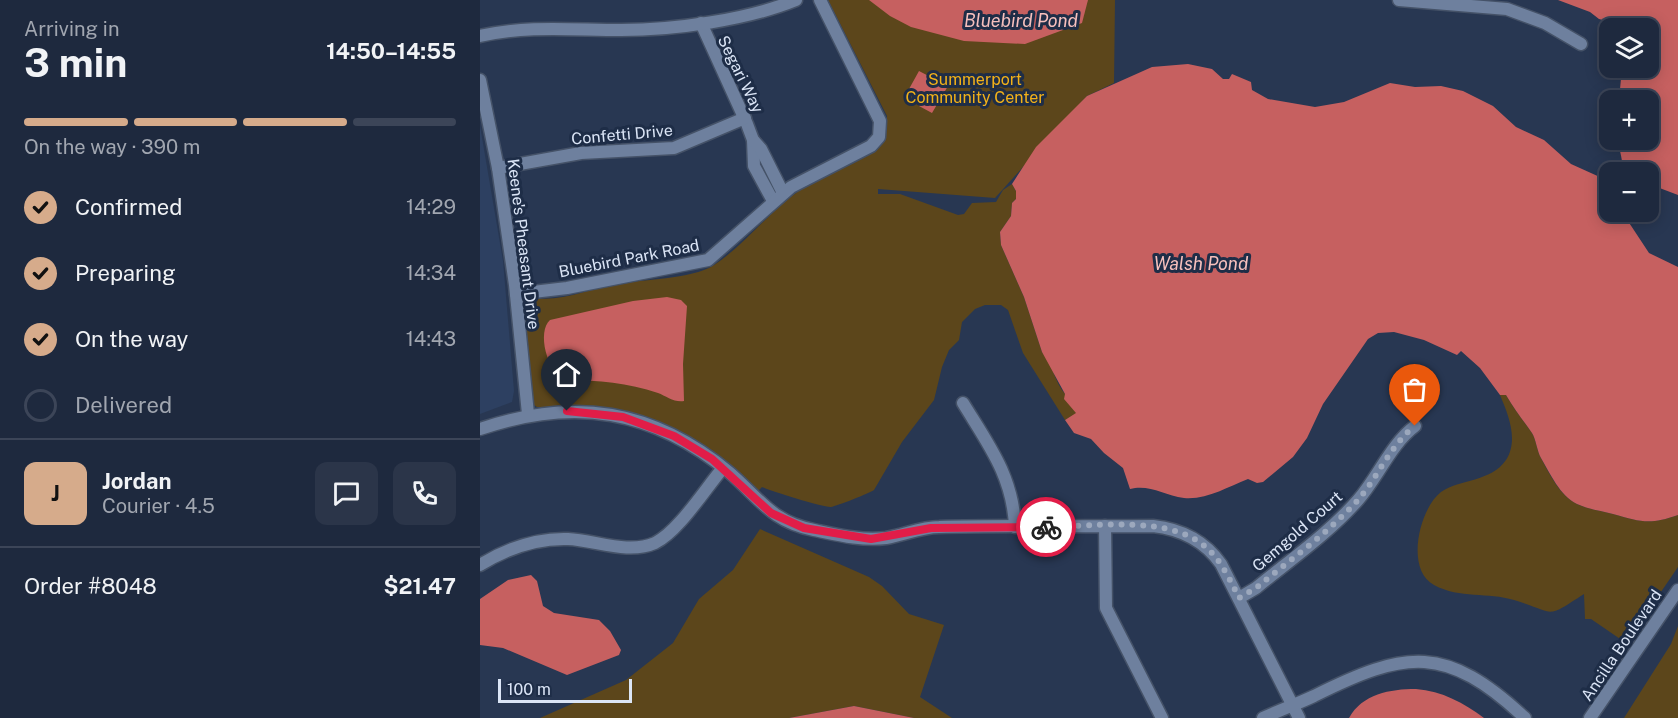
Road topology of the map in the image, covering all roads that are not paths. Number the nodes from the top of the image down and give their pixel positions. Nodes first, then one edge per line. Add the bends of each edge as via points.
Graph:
1 (796, 0) edge
2 (820, 0) edge
3 (1399, 0) edge
4 (1420, 1) edge
5 (701, 23) junction
6 (480, 36) edge
7 (1581, 44) dead end
8 (480, 80) edge
9 (744, 118) junction
10 (753, 140) junction
11 (498, 168) junction
12 (783, 193) junction
13 (772, 201) junction
14 (516, 294) junction
15 (963, 403) dead end
16 (528, 414) junction
17 (1415, 426) dead end
18 (480, 429) edge
19 (723, 468) junction
20 (1105, 526) junction
21 (1015, 527) junction
22 (480, 565) edge
23 (1678, 590) edge
24 (1239, 598) junction
25 (1151, 700) junction
26 (1293, 705) junction
27 (1154, 718) edge
28 (1162, 718) edge
29 (1263, 718) edge
30 (1299, 718) edge
31 (1525, 718) edge
32 (1590, 718) edge

1 - 5 street
2 - 12 street, Bluebird Park Road via 878,116 880,132 867,149 812,174
3 - 4 street
4 - 7 street via 1507,9 1545,23
5 - 6 street via 640,30 535,28
5 - 9 street, Segari Way
8 - 11 street, Keene's Pheasant Drive
9 - 10 street, Segari Way
9 - 11 street, Confetti Drive via 675,148 581,153
10 - 12 street, Segari Way
10 - 13 street, Segari Way via 754,166
11 - 14 street, Keene's Pheasant Drive
12 - 13 street, Bluebird Park Road
13 - 14 street, Bluebird Park Road via 718,253 702,263
14 - 16 street, Keene's Pheasant Drive
15 - 21 street via 1008,482
16 - 18 street
16 - 19 street via 588,412 634,420 684,441
17 - 24 street, Gemgold Court via 1346,513
19 - 21 street via 771,513 813,530 871,539 931,528
19 - 22 street via 675,526 654,543 630,548 573,539 545,540
20 - 21 street
20 - 24 street via 1153,526 1188,535 1216,557
20 - 25 street via 1106,608
23 - 32 street, Ancilla Boulevard
24 - 26 street
25 - 27 street
25 - 28 street
26 - 29 street
26 - 30 street
26 - 31 street via 1366,670 1418,662 1470,675 1495,690

